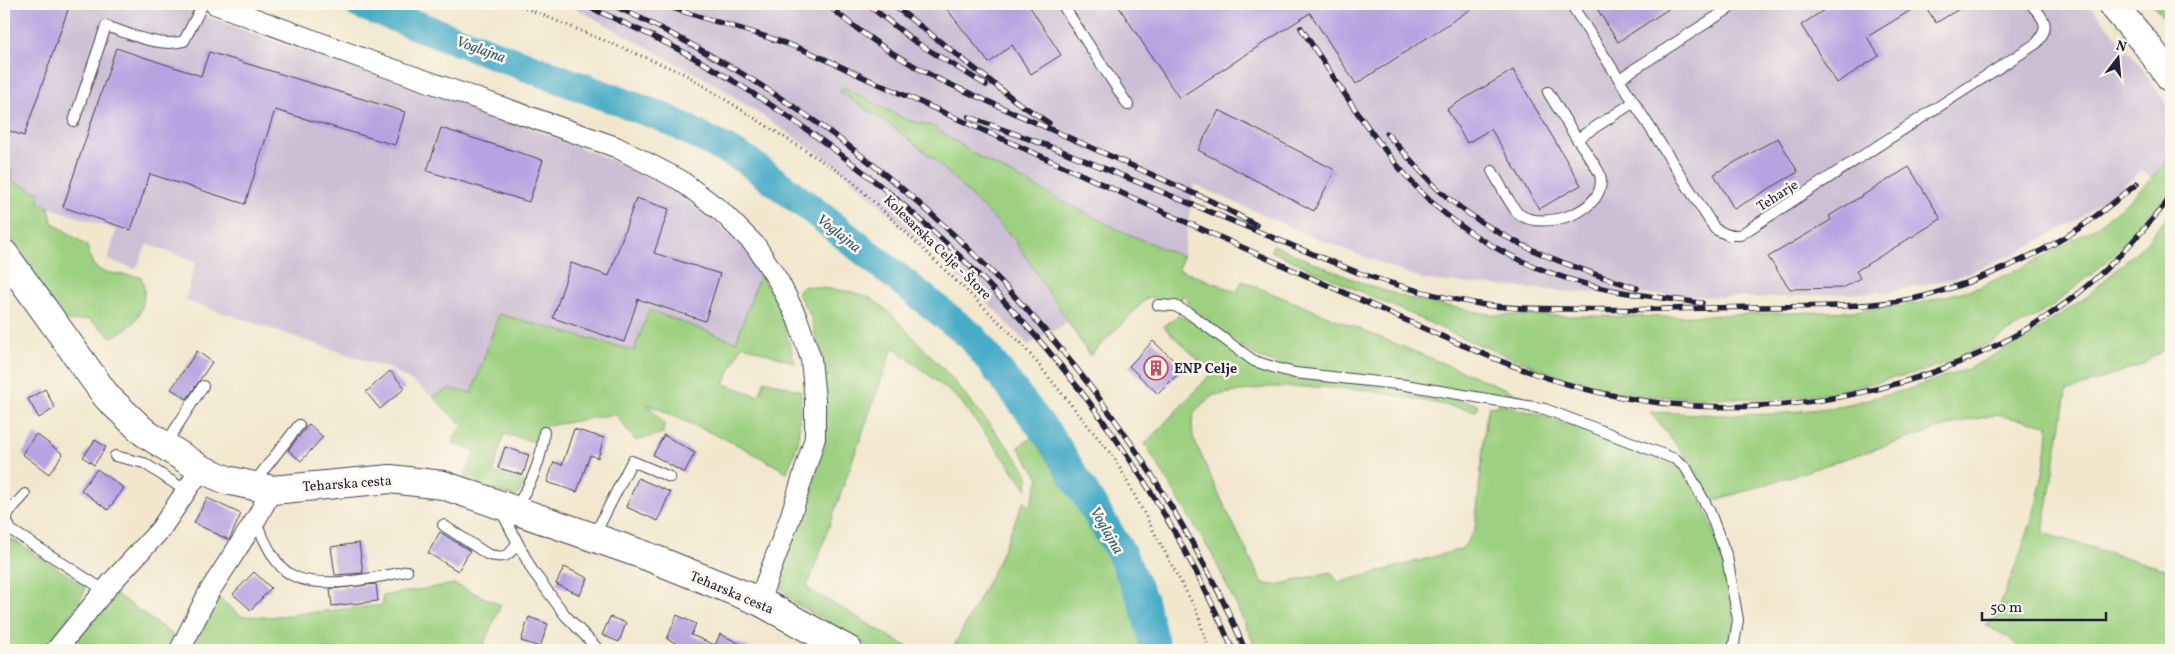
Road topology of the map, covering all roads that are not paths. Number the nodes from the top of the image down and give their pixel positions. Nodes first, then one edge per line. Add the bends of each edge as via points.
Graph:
1 (203, 4) edge
2 (215, 4) edge
3 (1062, 4) edge
4 (1571, 4) edge
5 (1736, 4) edge
6 (2031, 4) edge
7 (2112, 4) edge
8 (2171, 78) edge
9 (1619, 79) junction
10 (1548, 92) dead end
11 (1634, 102) junction
12 (1128, 105) dead end
13 (74, 121) dead end
14 (1577, 139) junction
15 (1492, 171) dead end
16 (4, 254) edge
17 (1158, 305) dead end
18 (203, 386) dead end
19 (299, 425) dead end
20 (544, 432) dead end
21 (164, 445) junction
22 (115, 456) dead end
23 (201, 470) junction
24 (670, 477) dead end
25 (262, 488) junction
26 (186, 491) junction
27 (25, 494) dead end
28 (505, 505) junction
29 (255, 520) junction
30 (443, 525) dead end
31 (593, 537) junction
32 (517, 542) junction
33 (407, 571) dead end
34 (104, 590) junction
35 (759, 601) junction
36 (56, 650) edge
37 (180, 650) edge
38 (599, 650) edge
39 (848, 650) edge
40 (1733, 650) edge

1 - 13 lane via 184,41 176,43 163,44 106,26
2 - 35 street via 616,147 680,180 721,211 756,246 797,318 811,359 815,400 815,438
3 - 12 lane
4 - 9 lane, Teharje
5 - 9 lane
6 - 11 lane, Teharje via 2044,20 2044,34 2037,43 1740,235 1728,235 1715,229
7 - 8 street
9 - 11 lane, Teharje
10 - 14 lane
11 - 14 lane
14 - 15 lane via 1600,175 1600,189 1591,204 1559,220 1536,220 1518,213
16 - 21 street, Teharska cesta via 107,397 145,433
17 - 40 lane via 1175,306 1254,361 1276,368 1406,385 1544,409 1674,459 1686,468 1727,557 1738,620
18 - 21 lane
19 - 25 lane
20 - 28 lane via 541,458 526,490
21 - 23 street, Teharska cesta
22 - 26 lane via 144,463
23 - 25 street, Teharska cesta
23 - 26 street
24 - 31 lane via 632,461
25 - 28 street, Teharska cesta via 390,479 443,485
25 - 29 street
26 - 34 street via 160,530
27 - 34 lane via 6,519 12,530
28 - 31 street, Teharska cesta
28 - 32 lane
29 - 33 lane via 278,562 289,574 308,582 378,578
29 - 37 street via 209,592
30 - 32 lane via 495,557 512,553
31 - 35 street, Teharska cesta
32 - 38 lane via 532,570 565,615
34 - 36 street
35 - 39 street, Teharska cesta

